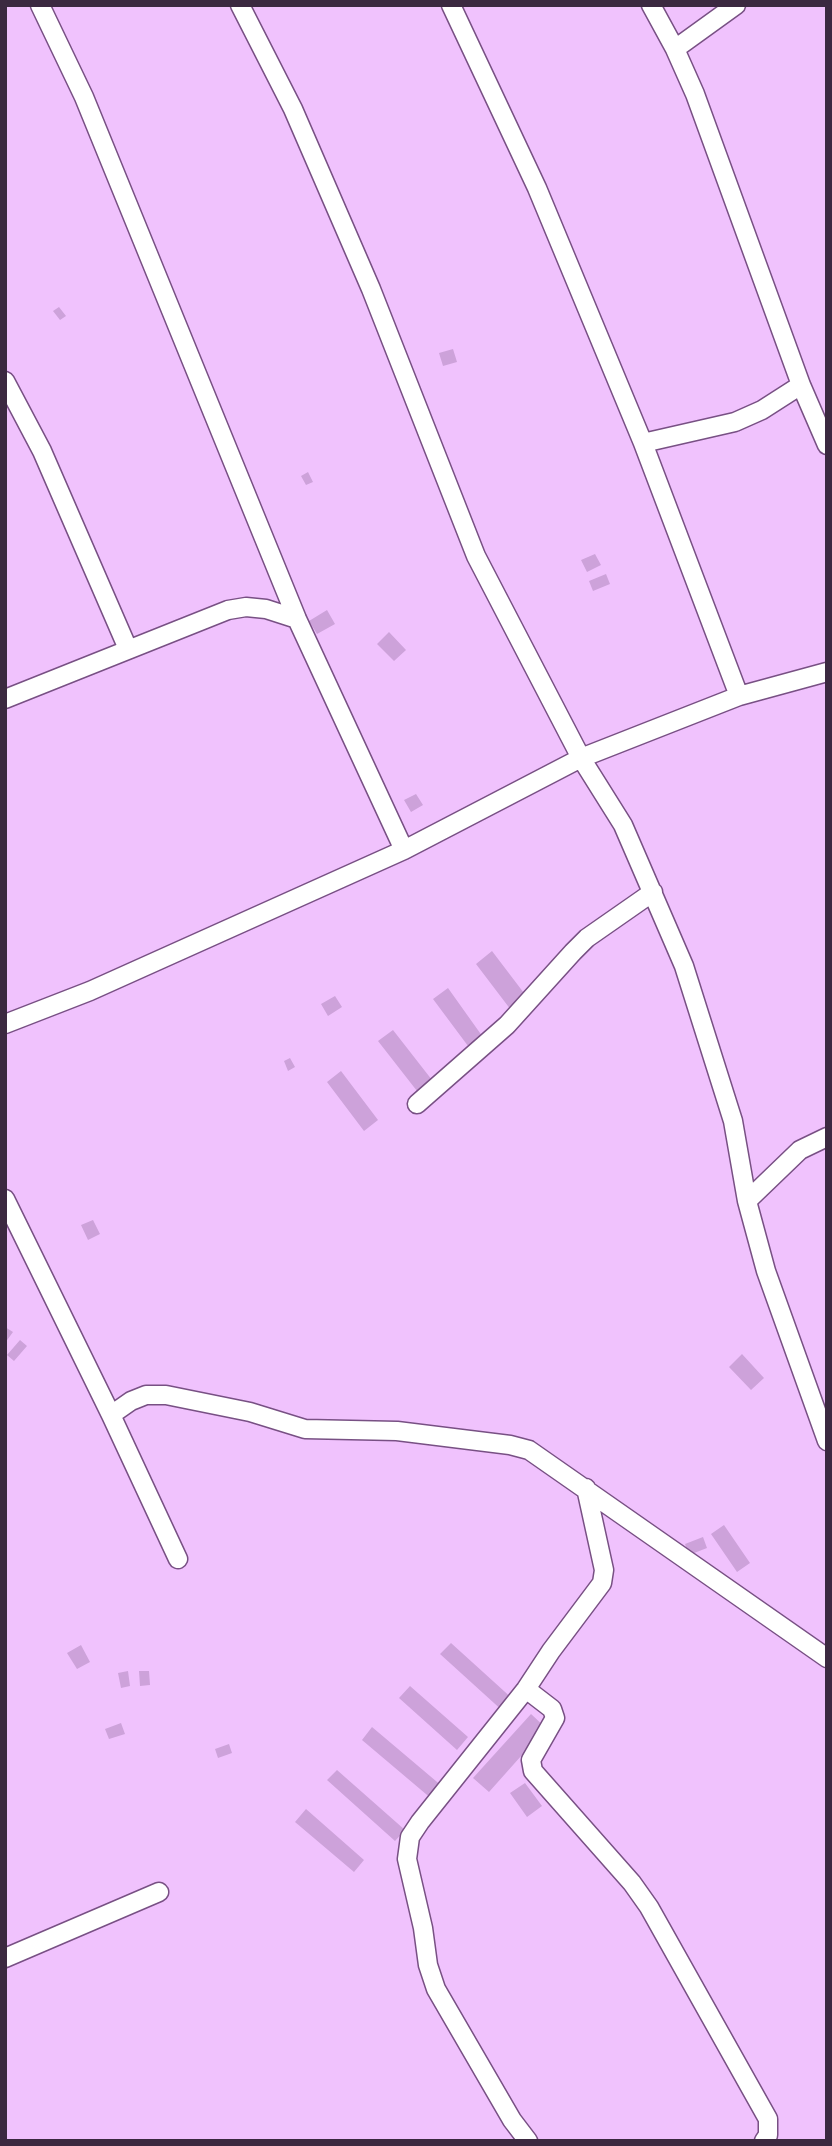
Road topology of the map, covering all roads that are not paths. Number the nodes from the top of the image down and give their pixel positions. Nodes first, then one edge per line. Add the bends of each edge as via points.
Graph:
1 (40, 5) edge
2 (240, 5) edge
3 (451, 5) edge
4 (651, 5) edge
5 (736, 5) edge
6 (675, 49) junction
7 (5, 381) edge
8 (801, 385) junction
9 (643, 443) junction
10 (827, 445) edge
11 (297, 619) junction
12 (128, 649) junction
13 (827, 672) edge
14 (739, 696) junction
15 (5, 699) edge
16 (581, 758) junction
17 (404, 850) junction
18 (653, 892) junction
19 (5, 1024) edge
20 (417, 1104) dead end
21 (827, 1137) edge
22 (5, 1199) edge
23 (747, 1201) junction
24 (111, 1415) junction
25 (827, 1441) edge
26 (586, 1488) junction
27 (178, 1559) dead end
28 (827, 1658) edge
29 (526, 1689) junction
30 (159, 1892) dead end
31 (5, 1958) edge
32 (528, 2141) edge
33 (764, 2141) edge

1 - 11 street via 84,97
2 - 16 street via 293,109 371,289 476,556
3 - 9 street via 537,188
4 - 6 street
5 - 6 street
6 - 8 street
7 - 12 street via 42,451
8 - 9 street via 735,422
8 - 10 street
9 - 14 street
11 - 12 street via 266,609 228,610
11 - 17 street
12 - 15 street
13 - 14 street
14 - 16 street
16 - 17 street
16 - 18 street via 624,825
17 - 19 street via 90,991
18 - 20 street via 580,945 508,1025
18 - 23 street via 684,966 733,1121
21 - 23 street via 800,1150
22 - 24 street
23 - 25 street via 765,1271
24 - 26 street via 146,1395 166,1395 305,1429 397,1431 510,1445 529,1450
24 - 27 street
26 - 28 street
26 - 29 street via 604,1570 602,1583
29 - 32 street via 420,1822 410,1837 407,1859 436,1989
29 - 33 street via 552,1709 555,1718 531,1760 533,1771 649,1907 768,2119
30 - 31 street

